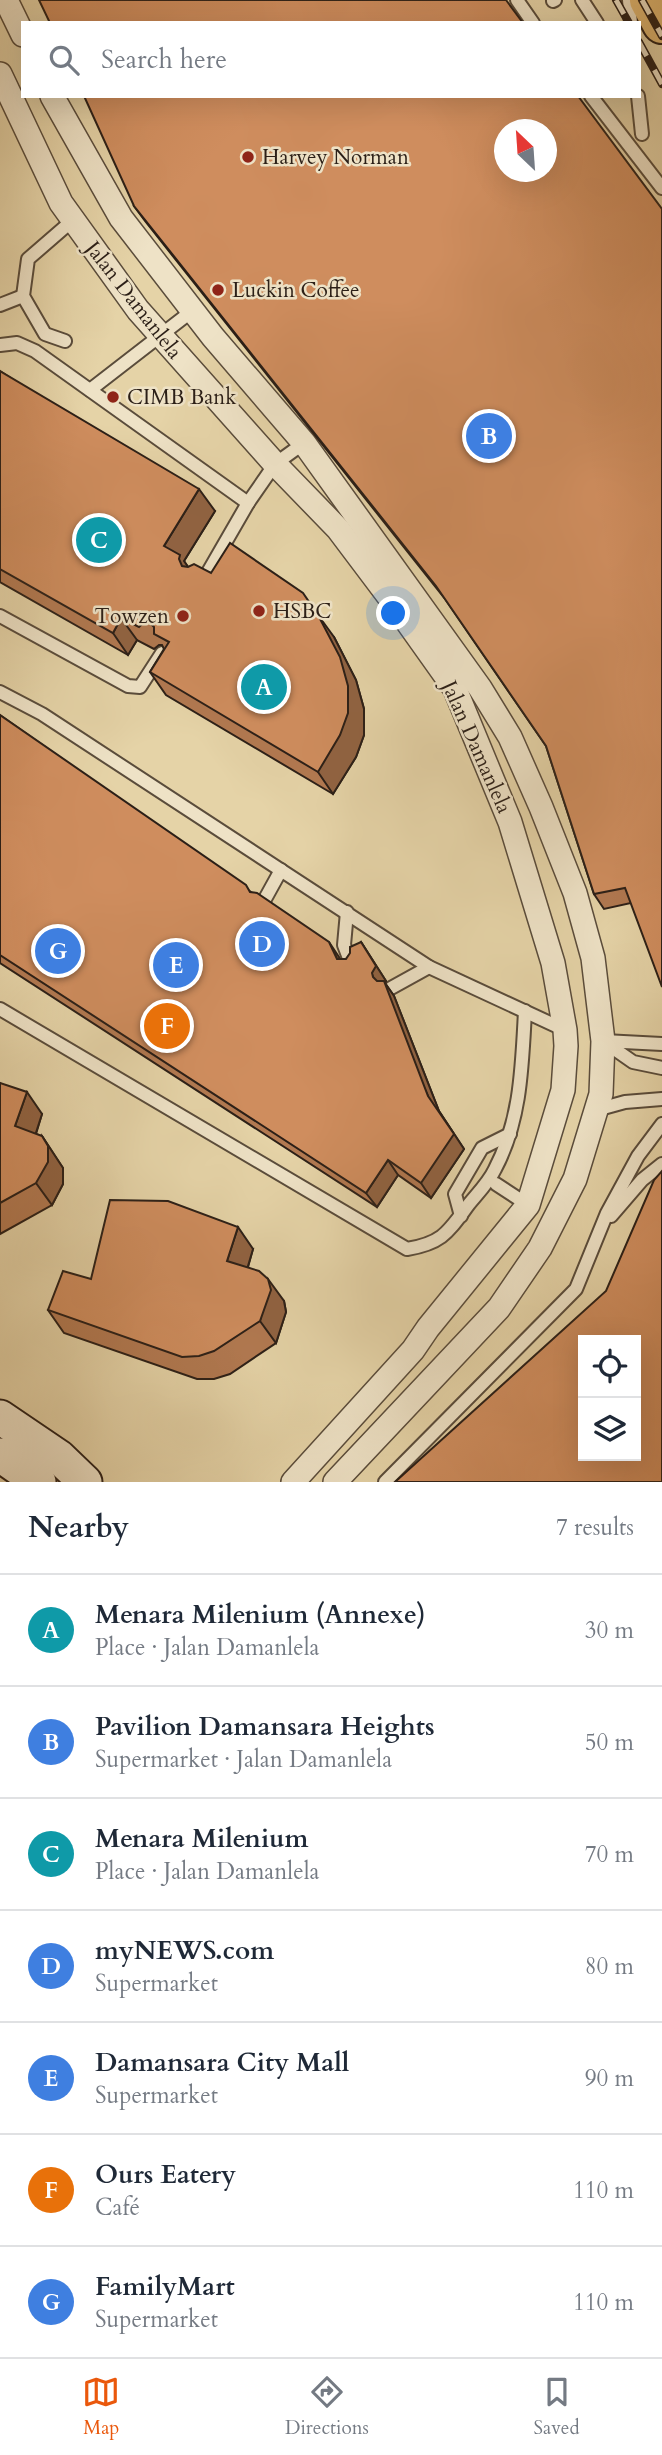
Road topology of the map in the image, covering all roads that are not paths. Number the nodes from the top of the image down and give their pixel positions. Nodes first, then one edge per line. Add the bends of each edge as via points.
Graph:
1 (6, 0) edge
2 (517, 0) edge
3 (582, 0) edge
4 (629, 0) edge
5 (649, 0) edge
6 (659, 0) edge
7 (662, 5) edge
8 (532, 21) edge
9 (596, 21) edge
10 (631, 21) edge
11 (662, 23) edge
12 (21, 31) edge
13 (0, 74) edge
14 (53, 98) edge
15 (593, 98) edge
16 (638, 98) edge
17 (642, 134) dead end
18 (662, 188) edge
19 (73, 220) junction
20 (23, 296) junction
21 (0, 305) edge
22 (192, 311) junction
23 (160, 335) junction
24 (65, 341) dead end
25 (0, 345) edge
26 (90, 390) junction
27 (304, 443) junction
28 (275, 464) junction
29 (247, 503) junction
30 (202, 581) edge
31 (0, 616) edge
32 (162, 653) edge
33 (0, 692) edge
34 (281, 870) junction
35 (265, 899) edge
36 (347, 912) junction
37 (352, 966) edge
38 (429, 967) junction
39 (391, 988) dead end
40 (0, 1009) edge
41 (525, 1011) junction
42 (565, 1030) junction
43 (603, 1041) junction
44 (662, 1044) edge
45 (662, 1068) edge
46 (662, 1098) edge
47 (596, 1110) junction
48 (662, 1124) edge
49 (510, 1134) junction
50 (662, 1164) edge
51 (496, 1184) dead end
52 (528, 1205) junction
53 (461, 1216) junction
54 (599, 1229) junction
55 (413, 1350) junction
56 (458, 1351) junction
57 (0, 1417) edge
58 (0, 1455) edge
59 (39, 1482) edge
60 (85, 1482) edge
61 (293, 1482) edge
62 (335, 1482) edge
63 (384, 1482) edge

1 - 12 street
2 - 8 lane
3 - 9 lane
4 - 10 lane
5 - 11 highway
6 - 7 lane
13 - 19 street, Jalan Damanlela via 61,204
14 - 22 street, Jalan Damanlela via 121,218
15 - 18 lane
16 - 17 lane
19 - 20 lane via 29,259
19 - 23 street, Jalan Damanlela
20 - 21 lane
20 - 24 lane via 44,334
22 - 23 lane
22 - 27 street, Jalan Damanlela
23 - 26 lane
23 - 28 street, Jalan Damanlela
25 - 26 lane via 18,344 35,351
26 - 29 lane
27 - 28 lane
27 - 43 street, Jalan Damanlela via 480,688 510,737 575,893 593,958
28 - 29 lane
28 - 42 street, Jalan Damanlela via 338,529 455,689 510,822 553,963
29 - 30 lane
31 - 32 lane via 128,685 140,687
33 - 34 lane via 42,714
34 - 35 lane
34 - 36 lane
36 - 37 lane via 344,945
36 - 38 lane
38 - 39 lane
38 - 41 lane
40 - 53 lane via 407,1249 428,1245 449,1232
41 - 42 lane
41 - 49 lane via 518,1105
42 - 43 street
42 - 52 street, Jalan Damanlela via 563,1090
43 - 44 lane
43 - 45 lane via 633,1062
43 - 47 street, Jalan Damanlela
46 - 47 lane
47 - 56 street, Jalan Damanlela via 575,1179 540,1248 499,1308
48 - 54 lane via 638,1156
49 - 53 lane via 495,1171
49 - 53 lane via 482,1148 455,1194
50 - 54 lane
51 - 52 lane
52 - 55 street, Jalan Damanlela
54 - 63 lane via 576,1289
55 - 56 street
55 - 61 street, Jalan Damanlela
56 - 62 street, Jalan Damanlela
57 - 60 main road via 59,1457
58 - 59 main road

